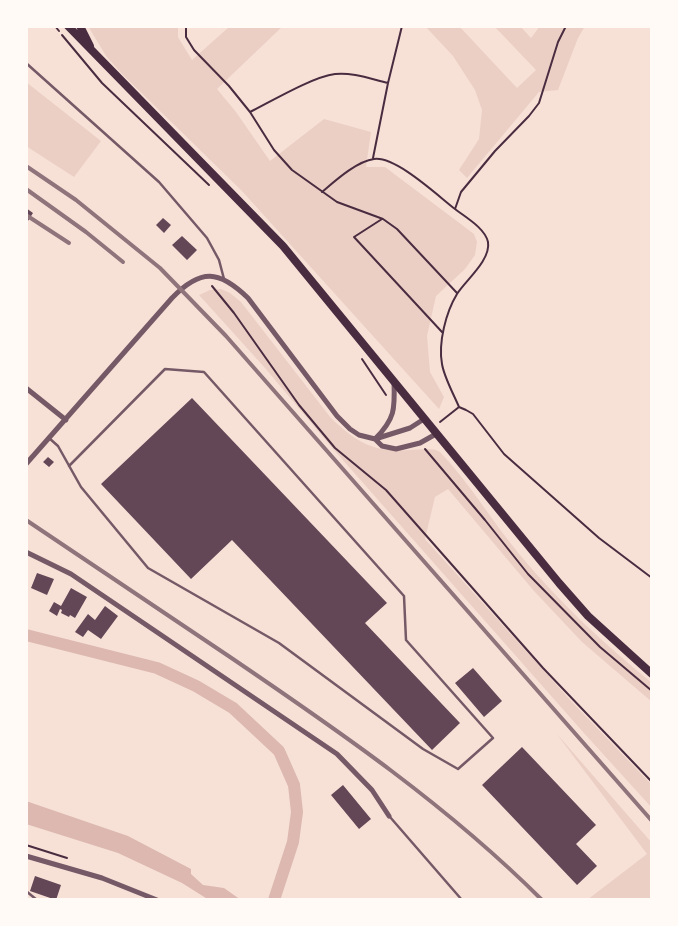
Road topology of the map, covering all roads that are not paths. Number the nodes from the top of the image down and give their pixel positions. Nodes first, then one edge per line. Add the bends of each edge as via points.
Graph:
1 (68, 26) edge
2 (80, 26) edge
3 (93, 53) junction
4 (26, 63) edge
5 (224, 279) junction
6 (394, 382) junction
7 (26, 388) edge
8 (66, 420) junction
9 (424, 420) junction
10 (434, 431) junction
11 (49, 438) junction
12 (375, 439) junction
13 (26, 464) edge
14 (69, 466) junction
15 (26, 552) edge
16 (652, 674) edge
17 (389, 816) joint
18 (26, 856) edge
19 (26, 891) edge
20 (459, 896) junction
21 (37, 900) edge
22 (157, 900) edge
23 (454, 900) edge
24 (462, 900) edge

1 - 3 main road
2 - 3 main road
3 - 6 main road via 283,246
4 - 5 lane via 158,182 207,238 219,260
5 - 8 street via 204,276 189,282
5 - 12 street via 248,298 337,416 359,435
6 - 9 main road
6 - 12 street via 395,407 387,427
7 - 8 street
8 - 11 street
9 - 10 main road
9 - 12 street
10 - 12 street via 420,443 396,448 382,446
10 - 16 main road via 588,616
11 - 13 street
11 - 14 lane via 58,446
14 - 14 lane via 81,487 148,568 279,643 424,749 458,769 493,738 406,640 404,596 204,372 165,369
15 - 17 street via 71,574 337,754 372,790
17 - 20 lane
18 - 22 street via 102,878
19 - 21 lane
20 - 23 lane
20 - 24 lane

